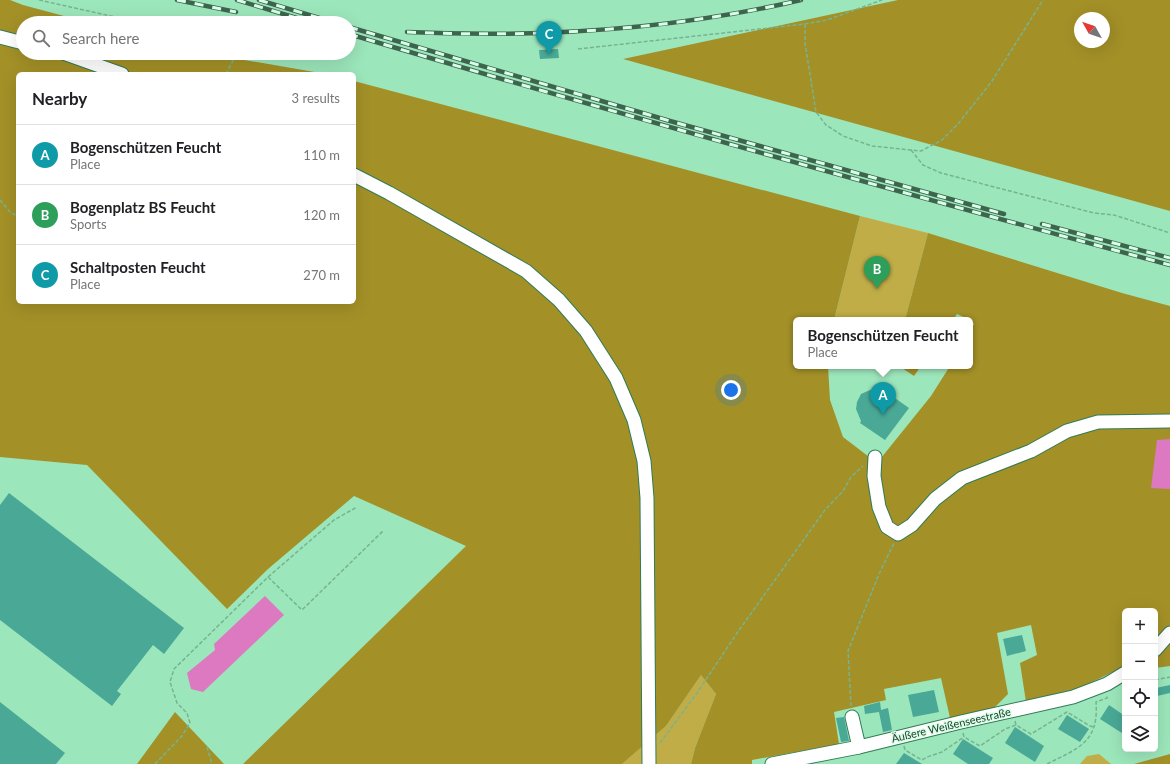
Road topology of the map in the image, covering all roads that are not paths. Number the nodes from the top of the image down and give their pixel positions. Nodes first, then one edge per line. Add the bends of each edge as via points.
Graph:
1 (0, 37) edge
2 (16, 41) edge
3 (83, 60) edge
4 (116, 72) edge
5 (356, 177) edge
6 (1170, 421) edge
7 (875, 461) road end
8 (1170, 633) edge
9 (1158, 647) edge
10 (1122, 675) edge
11 (852, 717) road end
12 (859, 747) junction
13 (649, 760) edge
14 (772, 764) edge

1 - 2 street
3 - 4 street
5 - 13 street via 390,193 526,271 559,300 586,331 616,378 634,420 644,461 647,498
6 - 7 street via 1098,422 1067,431 1031,451 962,478 935,499 912,525 898,534 887,527 879,507 874,476
8 - 9 street
10 - 12 street, Äußere Weißenseestraße via 1073,697
11 - 12 street
12 - 14 street, Äußere Weißenseestraße

